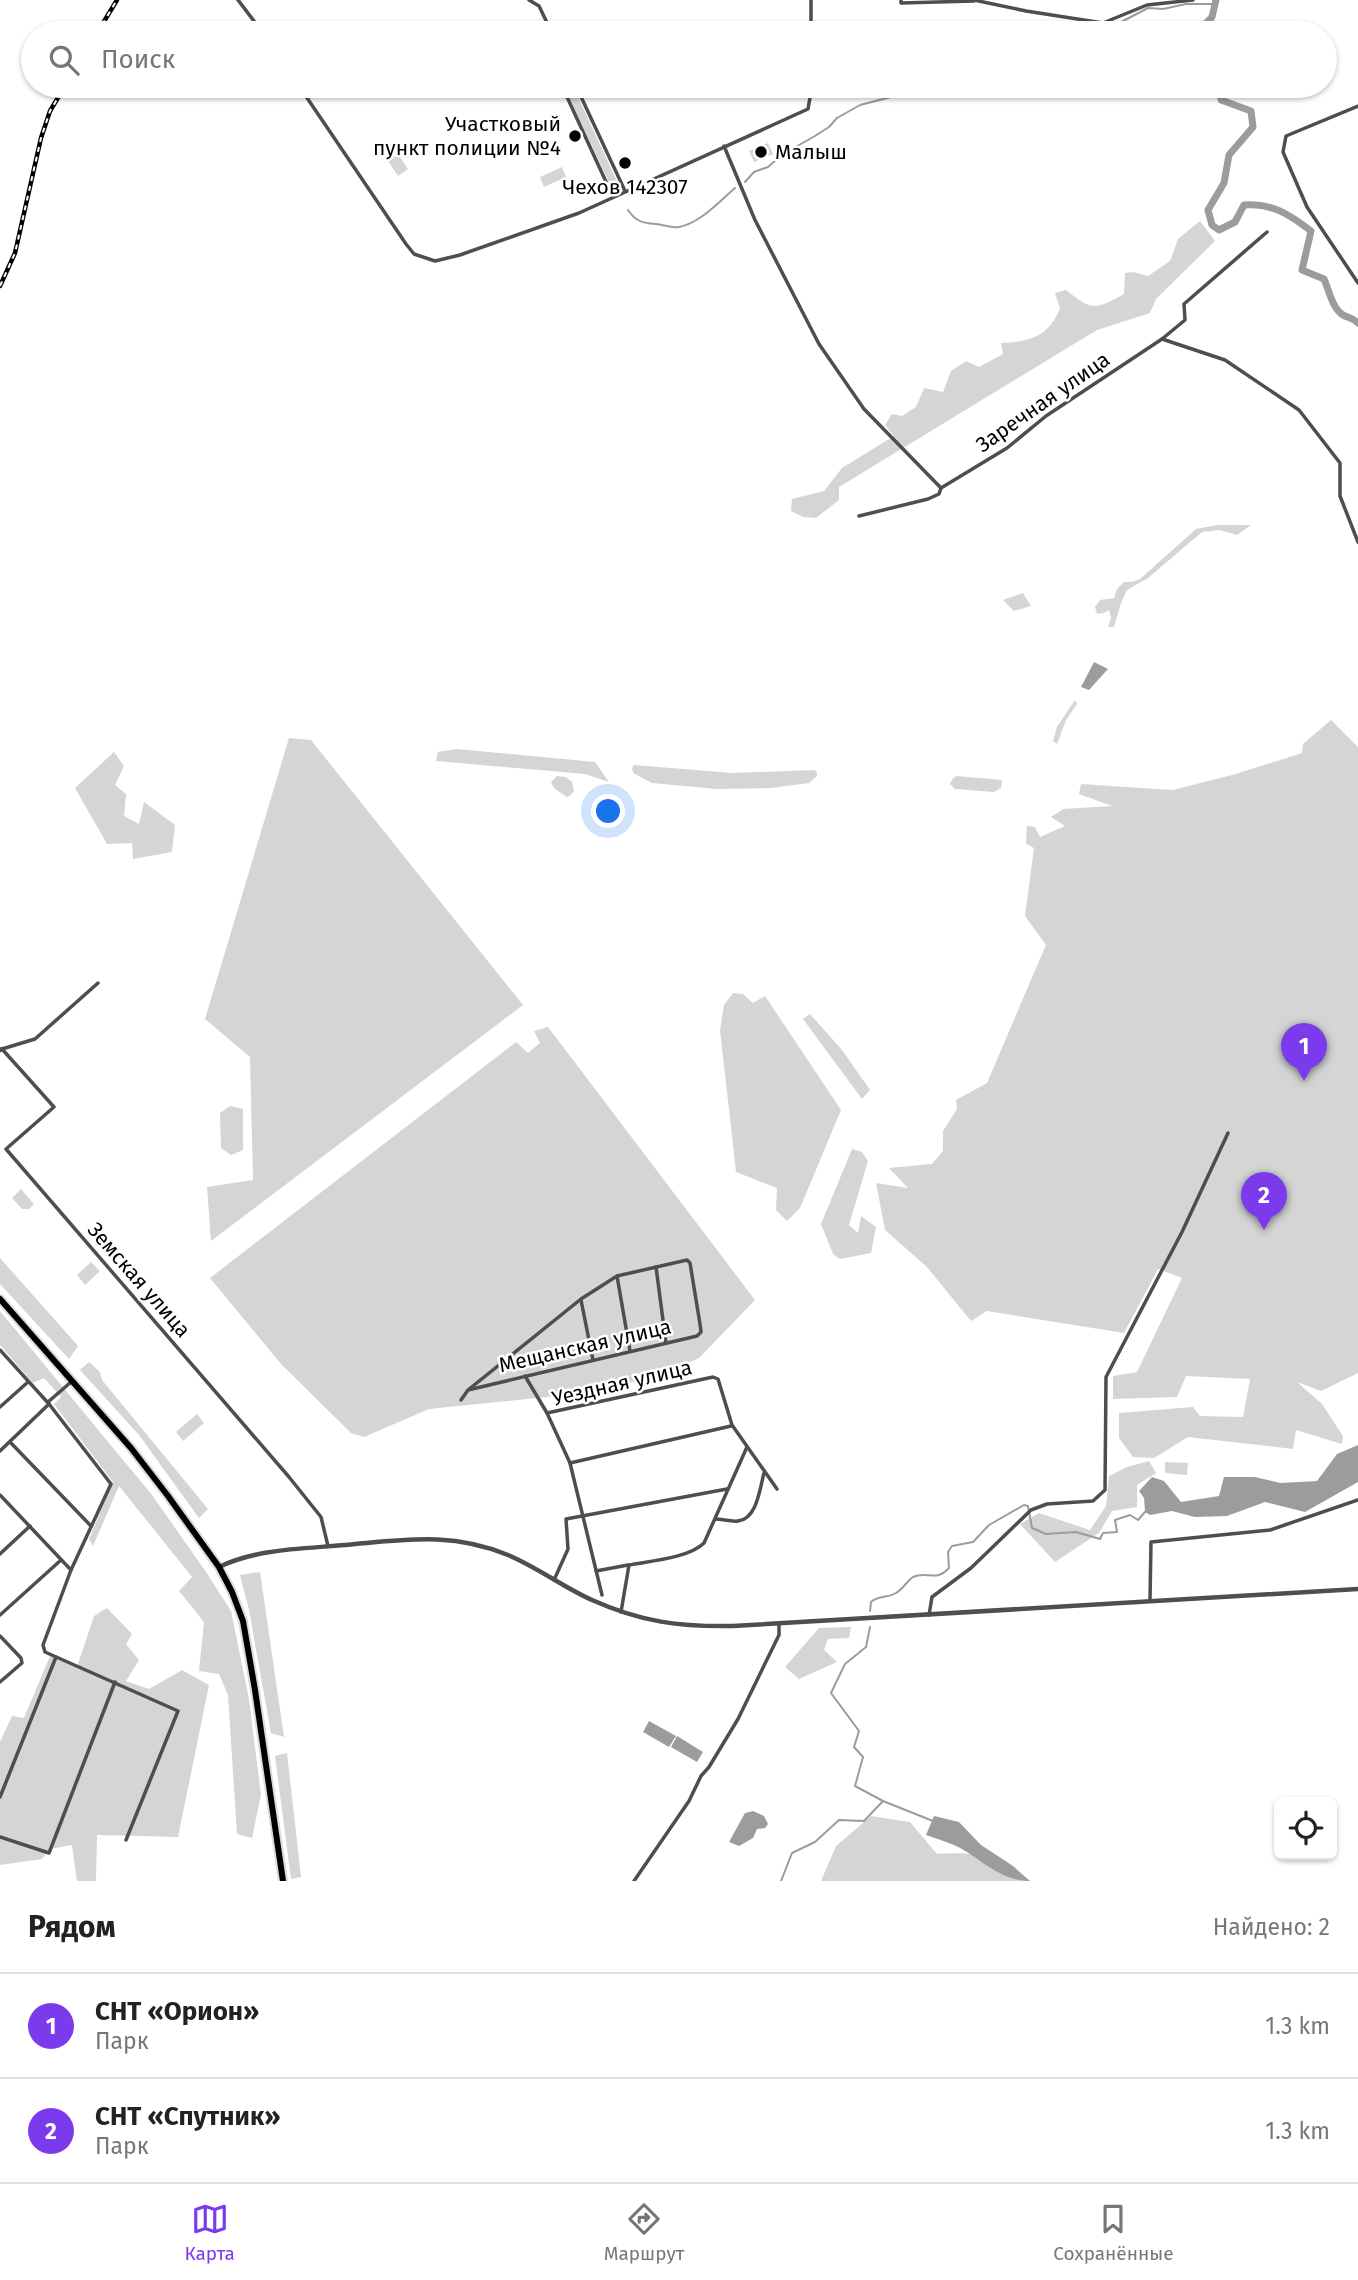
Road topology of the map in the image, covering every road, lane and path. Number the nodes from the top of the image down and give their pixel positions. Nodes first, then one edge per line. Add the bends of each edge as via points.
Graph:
1 (238, 0) edge
2 (529, 0) edge
3 (811, 0) edge
4 (901, 0) edge
5 (974, 0) edge
6 (1193, 0) edge
7 (254, 21) edge
8 (546, 21) edge
9 (811, 21) edge
10 (1092, 21) edge
11 (1108, 21) edge
12 (307, 98) edge
13 (568, 98) edge
14 (582, 98) edge
15 (811, 98) edge
16 (1358, 106) edge
17 (724, 146) junction
18 (625, 191) junction
19 (613, 197) junction
20 (1267, 232) dead end
21 (1358, 283) edge
22 (1162, 339) junction
23 (940, 488) junction
24 (859, 516) dead end
25 (1358, 542) edge
26 (98, 983) dead end
27 (1, 1049) edge
28 (1228, 1133) dead end
29 (656, 1267) junction
30 (617, 1276) junction
31 (0, 1299) edge
32 (581, 1299) junction
33 (666, 1343) junction
34 (0, 1349) edge
35 (630, 1351) junction
36 (593, 1360) junction
37 (525, 1376) junction
38 (72, 1380) junction
39 (28, 1381) junction
40 (468, 1391) junction
41 (461, 1400) dead end
42 (48, 1404) junction
43 (0, 1407) edge
44 (547, 1413) junction
45 (732, 1425) junction
46 (10, 1442) junction
47 (748, 1446) junction
48 (0, 1451) edge
49 (570, 1463) junction
50 (764, 1473) junction
51 (727, 1489) junction
52 (777, 1489) dead end
53 (0, 1495) edge
54 (1358, 1500) edge
55 (582, 1516) junction
56 (715, 1518) junction
57 (30, 1526) junction
58 (92, 1527) junction
59 (328, 1546) junction
60 (0, 1554) edge
61 (61, 1560) junction
62 (628, 1565) junction
63 (219, 1567) junction
64 (71, 1570) junction
65 (596, 1572) junction
66 (554, 1580) junction
67 (1358, 1588) edge
68 (602, 1595) dead end
69 (1150, 1600) junction
70 (621, 1612) junction
71 (0, 1615) edge
72 (929, 1615) junction
73 (779, 1623) junction
74 (0, 1636) edge
75 (56, 1657) junction
76 (0, 1682) edge
77 (115, 1682) junction
78 (0, 1797) edge
79 (0, 1837) edge
80 (126, 1840) dead end
81 (283, 1881) edge
82 (634, 1881) edge

1 - 7 street
2 - 8 street via 539,6
3 - 9 street
4 - 5 street
5 - 10 street
6 - 11 street via 1147,5
12 - 19 street via 406,244 414,254 435,261 557,222
13 - 19 street
14 - 18 street
15 - 17 street via 808,109
16 - 21 street via 1286,136 1283,144 1307,207
17 - 18 street
17 - 23 street via 755,220 819,344 864,409
18 - 19 street
20 - 22 street, Заречная улица via 1184,304 1185,320
22 - 23 street, Заречная улица via 1046,416 1007,448
22 - 25 street via 1225,360 1299,410 1340,463 1340,496
23 - 24 street, Заречная улица via 939,494 928,499
26 - 27 street via 35,1040
27 - 59 street, Земская улица via 54,1107 6,1149 321,1517
28 - 72 street via 1106,1377 1105,1490 1093,1501 1047,1504 1031,1510 971,1568 932,1597
29 - 30 street
29 - 33 street
29 - 33 street, Мещанская улица via 690,1263 700,1324 696,1336
30 - 32 street
30 - 35 street
31 - 38 main road
32 - 36 street
32 - 40 street
33 - 35 street, Мещанская улица
34 - 39 street
35 - 36 street, Мещанская улица
36 - 37 street, Мещанская улица
37 - 40 street, Мещанская улица
37 - 44 street
38 - 42 street
38 - 63 main road via 131,1448
39 - 42 street
39 - 43 street
40 - 41 street
42 - 46 street
42 - 58 street via 111,1484
44 - 45 street, Уездная улица via 713,1377 718,1379
44 - 49 street, Уездная улица
45 - 47 street
45 - 49 street
46 - 48 street
46 - 58 street
47 - 50 street
47 - 51 street
49 - 55 street, Уездная улица
50 - 52 street
50 - 56 street via 748,1518
51 - 55 street
51 - 56 street
53 - 57 street
54 - 69 street via 1270,1530 1151,1542
55 - 65 street, Уездная улица
55 - 66 street via 566,1519 568,1549
56 - 62 street via 698,1550
57 - 60 street
57 - 61 street
58 - 64 street
59 - 63 street via 236,1559
59 - 66 street via 428,1538 474,1544 508,1555
61 - 64 street
61 - 71 street
62 - 65 street
62 - 70 street
63 - 81 main road via 243,1621
64 - 75 street via 43,1645 45,1652
65 - 68 street, Уездная улица
66 - 70 street
67 - 69 street
69 - 72 street
70 - 73 street via 686,1627
72 - 73 street
73 - 82 street via 779,1635 738,1719
74 - 76 street via 22,1660
75 - 77 street
75 - 78 street
77 - 79 street via 49,1853
77 - 80 street via 178,1711

